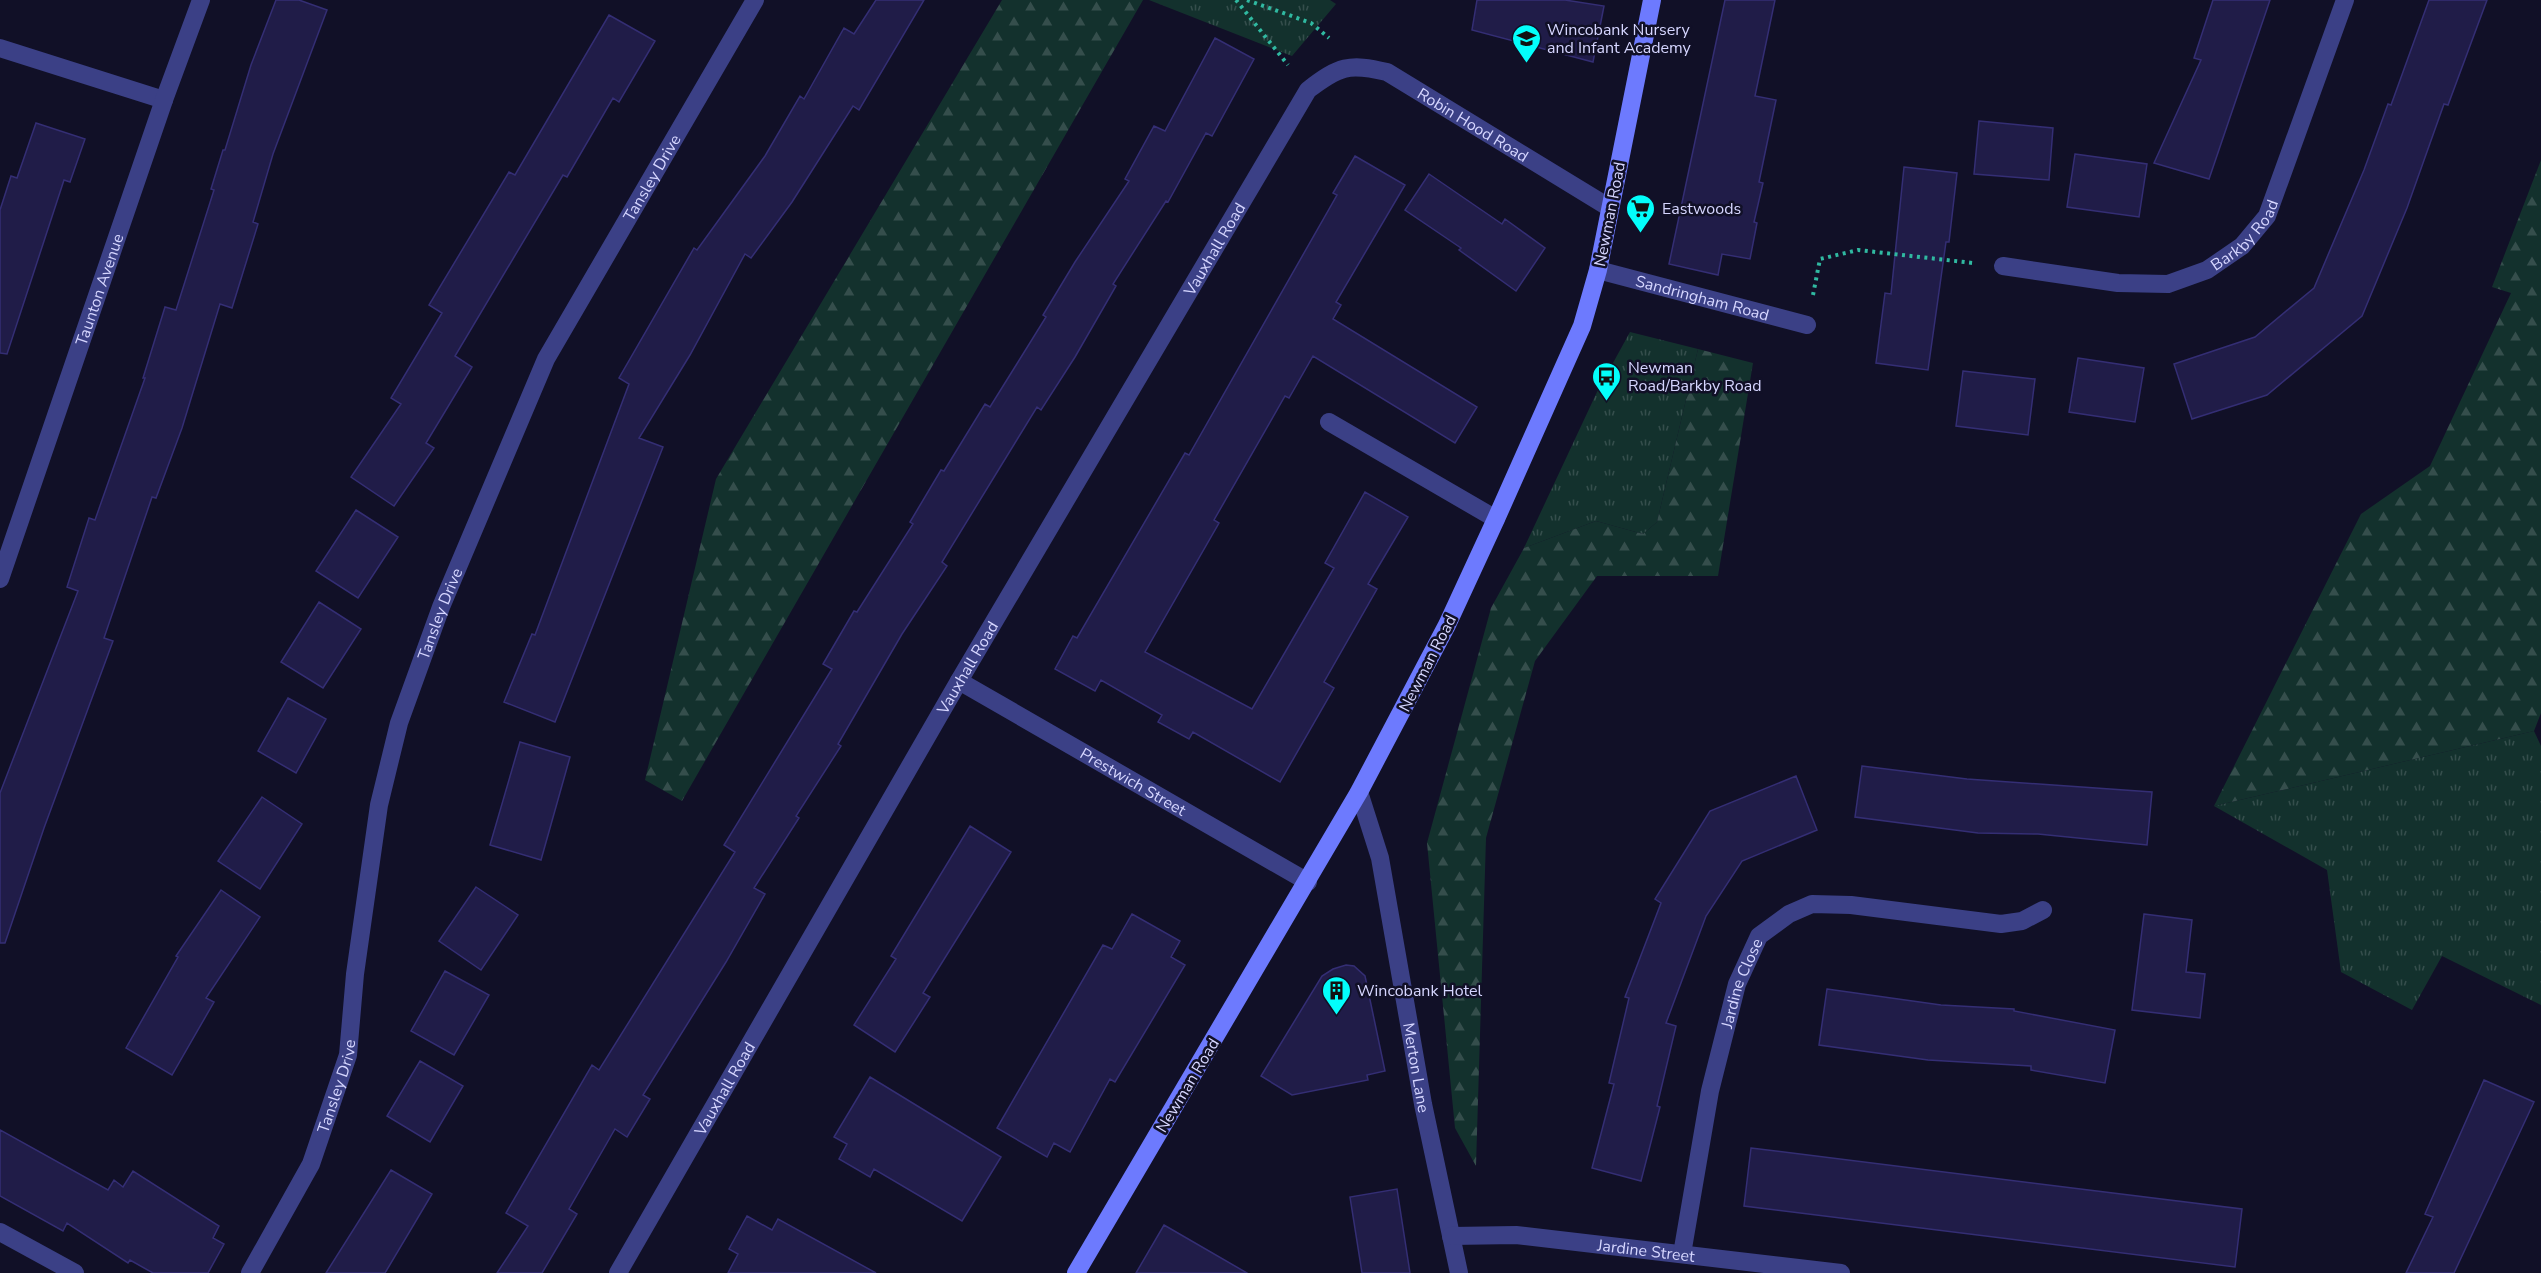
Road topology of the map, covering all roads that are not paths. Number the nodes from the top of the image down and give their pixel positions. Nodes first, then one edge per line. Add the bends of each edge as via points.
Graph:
1 (201, 0) edge
2 (755, 0) edge
3 (1652, 0) edge
4 (2344, 0) edge
5 (0, 48) edge
6 (1329, 73) joint
7 (164, 100) junction
8 (1610, 208) junction
9 (2003, 266) road end
10 (1598, 270) junction
11 (1808, 325) road end
12 (1329, 422) dead end
13 (1496, 519) junction
14 (0, 579) edge
15 (959, 681) junction
16 (1359, 792) junction
17 (1308, 882) junction
18 (2043, 910) dead end
19 (0, 1232) edge
20 (1451, 1236) junction
21 (1682, 1254) junction
22 (75, 1273) edge
23 (250, 1273) edge
24 (618, 1273) edge
25 (1076, 1273) edge
26 (1459, 1273) edge
27 (1841, 1273) edge

1 - 7 street, Taunton Avenue
2 - 23 street, Tansley Drive via 546,359 441,607 399,723 379,805 355,974 348,1055 311,1164
3 - 8 street, Newman Road
4 - 9 street, Barkby Road via 2267,216 2242,246 2207,270 2168,284 2118,284
5 - 7 street
6 - 8 street, Robin Hood Road via 1363,66 1387,72
6 - 15 street, Vauxhall Road via 1308,90
7 - 14 street, Taunton Avenue
8 - 10 street, Newman Road
10 - 11 street, Sandringham Road
10 - 13 street, Newman Road via 1582,326
12 - 13 street
13 - 16 street, Newman Road via 1447,625
15 - 17 street, Prestwich Street
15 - 24 street, Vauxhall Road
16 - 17 street, Newman Road
16 - 20 street, Merton Lane via 1380,858
17 - 25 street, Newman Road
18 - 21 street, Jardine Close via 2022,921 2001,924 1851,905 1812,904 1789,914 1759,936 1737,984 1710,1091
19 - 22 street
20 - 21 street, Jardine Street via 1516,1235
20 - 26 street, Merton Lane
21 - 27 street, Jardine Street

